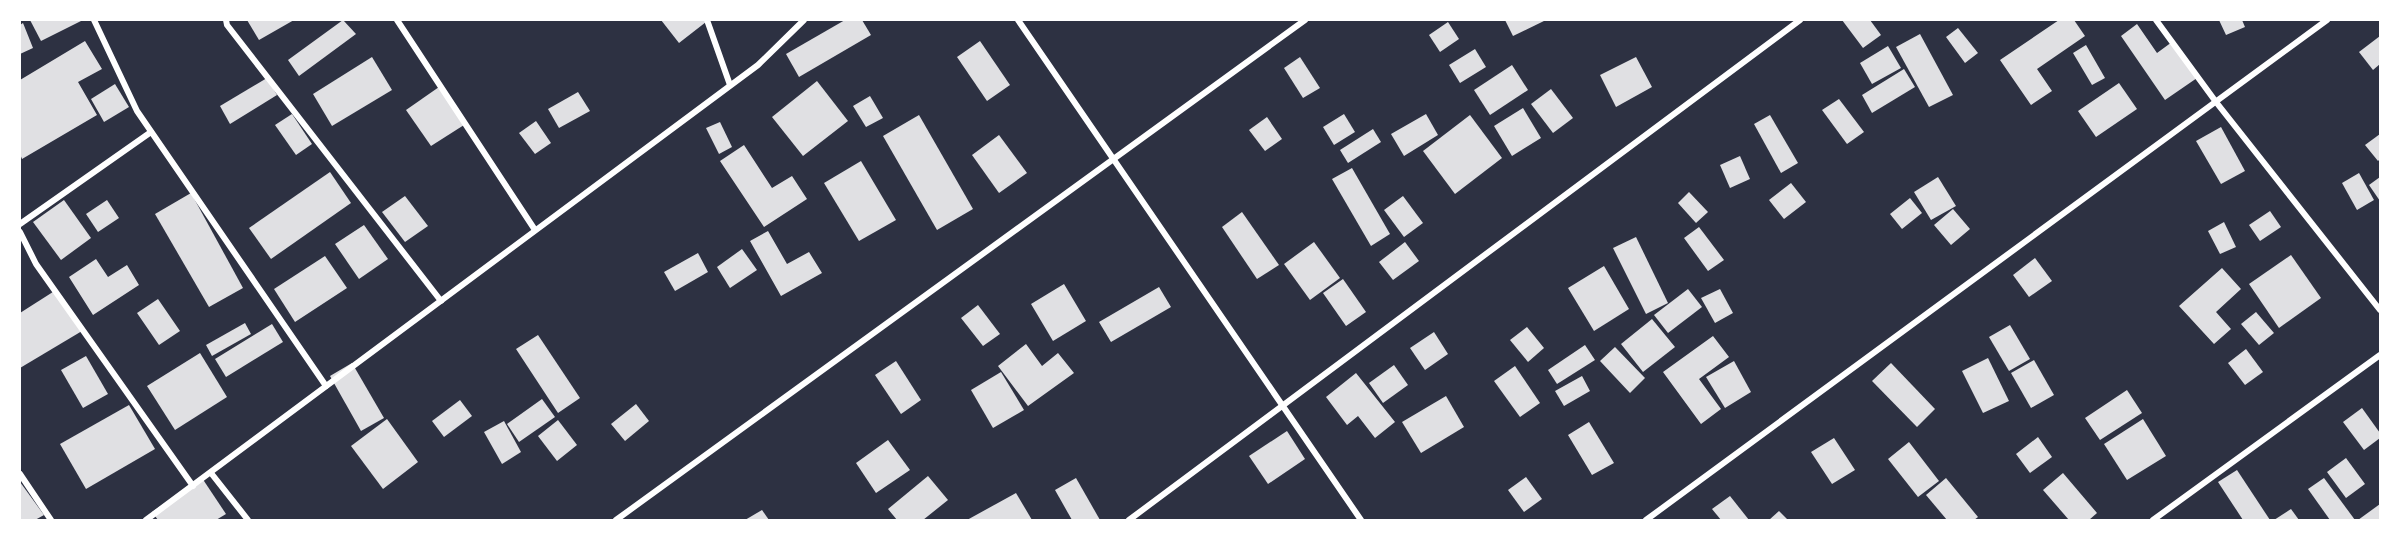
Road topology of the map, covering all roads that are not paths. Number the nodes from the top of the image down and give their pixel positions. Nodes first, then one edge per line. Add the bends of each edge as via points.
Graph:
1 (94, 20) edge
2 (226, 20) edge
3 (397, 20) edge
4 (707, 20) edge
5 (804, 20) edge
6 (1018, 20) edge
7 (1305, 20) edge
8 (1800, 20) edge
9 (2156, 20) edge
10 (2327, 20) edge
11 (730, 86) junction
12 (2216, 102) junction
13 (151, 132) junction
14 (1115, 158) junction
15 (20, 224) edge
16 (536, 230) junction
17 (20, 232) edge
18 (441, 301) junction
19 (2380, 310) edge
20 (2380, 355) edge
21 (326, 386) junction
22 (1282, 405) junction
23 (212, 473) junction
24 (20, 474) edge
25 (193, 486) junction
26 (51, 520) edge
27 (146, 520) edge
28 (248, 520) edge
29 (616, 520) edge
30 (1129, 520) edge
31 (1361, 520) edge
32 (1646, 520) edge
33 (2153, 520) edge

1 - 13 street
2 - 18 street
3 - 16 street
4 - 11 street
5 - 11 street
6 - 14 street
7 - 14 street
8 - 22 street
9 - 12 street
10 - 12 street
11 - 16 street
12 - 19 street
12 - 32 street
13 - 15 street
13 - 21 street
14 - 22 street
14 - 29 street
16 - 18 street
17 - 25 street via 36,264
18 - 21 street
20 - 33 street
21 - 23 street
22 - 30 street
22 - 31 street
23 - 25 street
23 - 28 street
24 - 26 street
25 - 27 street

